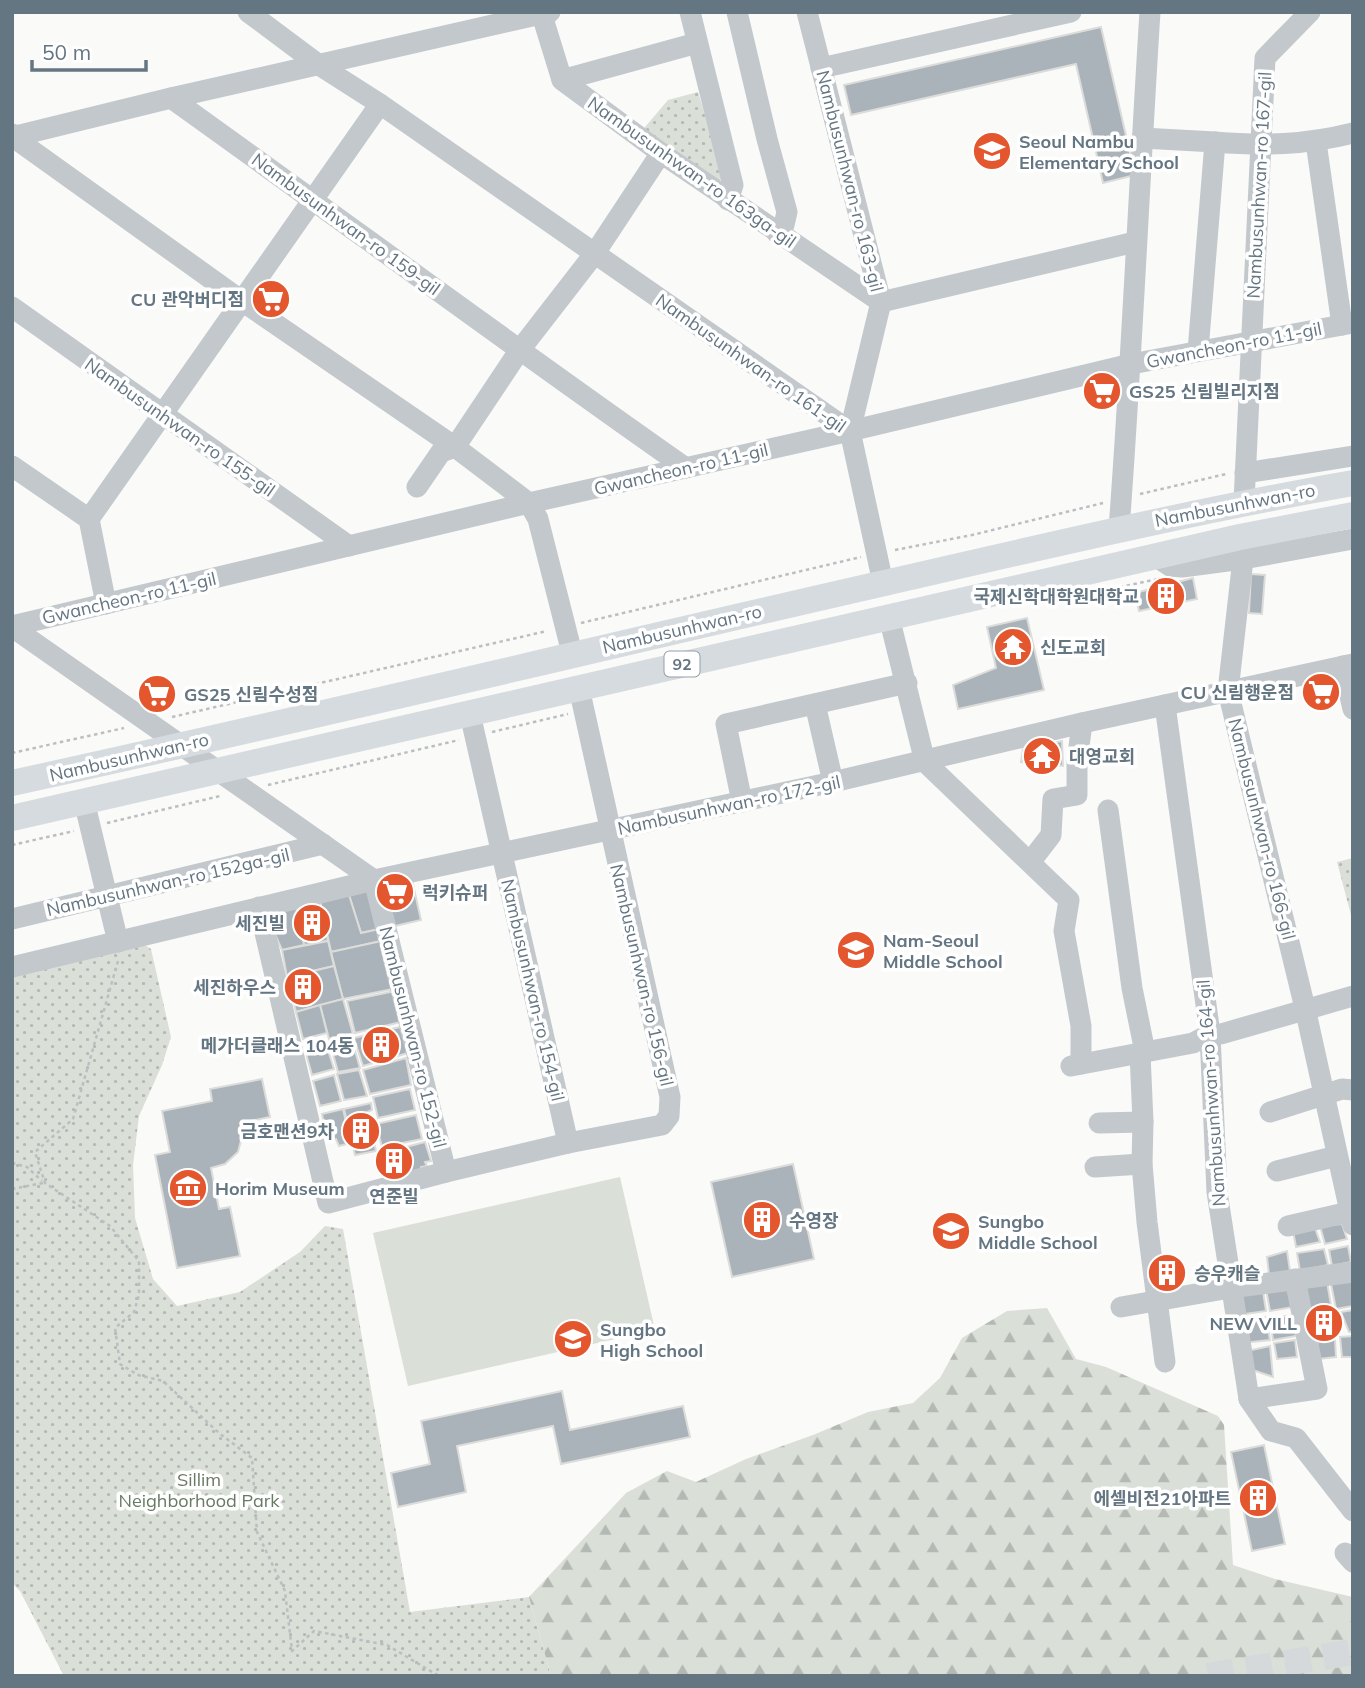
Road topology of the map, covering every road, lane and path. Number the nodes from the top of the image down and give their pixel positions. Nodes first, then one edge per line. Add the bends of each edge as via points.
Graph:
1 (248, 12) edge
2 (690, 12) edge
3 (737, 12) edge
4 (807, 12) edge
5 (1071, 12) edge
6 (1150, 12) edge
7 (1310, 12) edge
8 (544, 13) edge
9 (697, 43) junction
10 (319, 65) junction
11 (821, 68) junction
12 (562, 80) junction
13 (171, 98) junction
14 (380, 104) junction
15 (1353, 133) edge
16 (12, 136) edge
17 (1142, 138) junction
18 (1215, 142) junction
19 (1316, 142) junction
20 (1261, 146) junction
21 (661, 153) junction
22 (313, 199) junction
23 (728, 200) junction
24 (778, 233) junction
25 (1135, 242) junction
26 (595, 253) junction
27 (242, 301) junction
28 (881, 302) junction
29 (12, 307) edge
30 (1347, 324) edge
31 (1251, 342) junction
32 (519, 351) junction
33 (1198, 351) junction
34 (1131, 364) junction
35 (162, 414) junction
36 (850, 431) junction
37 (455, 447) junction
38 (1353, 456) edge
39 (12, 466) edge
40 (686, 468) junction
41 (1245, 471) junction
42 (1353, 482) edge
43 (417, 487) dead end
44 (1121, 499) junction
45 (1244, 502) junction
46 (529, 503) junction
47 (1353, 515) edge
48 (89, 519) junction
49 (1119, 528) junction
50 (1353, 539) edge
51 (349, 546) junction
52 (877, 554) junction
53 (1243, 559) junction
54 (1161, 567) junction
55 (883, 583) junction
56 (1099, 592) dead end
57 (106, 604) junction
58 (889, 617) junction
59 (12, 626) edge
60 (565, 627) junction
61 (572, 653) junction
62 (1348, 665) edge
63 (906, 683) junction
64 (1228, 691) junction
65 (581, 699) junction
66 (814, 704) junction
67 (1165, 705) junction
68 (1353, 709) edge
69 (148, 722) junction
70 (1082, 723) junction
71 (473, 725) junction
72 (182, 746) junction
73 (12, 754) edge
74 (926, 762) junction
75 (216, 769) junction
76 (834, 782) junction
77 (12, 783) edge
78 (246, 790) junction
79 (742, 802) junction
80 (1108, 810) dead end
81 (87, 814) junction
82 (12, 818) edge
83 (609, 830) junction
84 (12, 845) edge
85 (323, 845) junction
86 (502, 853) junction
87 (1031, 861) junction
88 (374, 880) junction
89 (107, 897) junction
90 (259, 907) junction
91 (12, 919) edge
92 (121, 941) junction
93 (12, 967) edge
94 (1353, 996) edge
95 (1305, 1008) junction
96 (1210, 1034) junction
97 (1142, 1052) junction
98 (1353, 1090) edge
99 (1324, 1096) junction
100 (1270, 1112) dead end
101 (1143, 1122) junction
102 (1099, 1124) dead end
103 (568, 1143) junction
104 (1337, 1156) junction
105 (12, 1163) edge
106 (1142, 1164) junction
107 (1095, 1167) dead end
108 (1277, 1171) dead end
109 (446, 1172) junction
110 (45, 1183) junction
111 (12, 1189) edge
112 (1350, 1210) edge
113 (1288, 1226) dead end
114 (1353, 1272) edge
115 (1295, 1279) junction
116 (1230, 1288) junction
117 (1156, 1301) junction
118 (1121, 1307) dead end
119 (1165, 1362) dead end
120 (1249, 1399) junction
121 (1352, 1510) edge
122 (439, 1676) edge

1 - 10 street, Nambusunhwan-ro 161-gil
2 - 9 street
3 - 24 street via 787,212
4 - 11 street, Nambusunhwan-ro 163-gil
5 - 11 street
6 - 17 street
7 - 20 street, Nambusunhwan-ro 167-gil via 1265,58
8 - 10 street
8 - 12 street
9 - 12 street
9 - 23 street via 733,185
10 - 13 street
10 - 14 street, Nambusunhwan-ro 161-gil
11 - 28 street, Nambusunhwan-ro 163-gil
12 - 21 street, Nambusunhwan-ro 163ga-gil
13 - 16 street
13 - 22 street, Nambusunhwan-ro 159-gil
14 - 22 street
14 - 26 street, Nambusunhwan-ro 161-gil
15 - 19 street
16 - 27 street
17 - 18 street
17 - 25 street
18 - 20 street
18 - 33 street
19 - 20 street
19 - 30 street
20 - 31 street, Nambusunhwan-ro 167-gil
21 - 23 street, Nambusunhwan-ro 163ga-gil
21 - 26 street
22 - 27 street
22 - 32 street, Nambusunhwan-ro 159-gil
23 - 24 street, Nambusunhwan-ro 163ga-gil
24 - 28 street, Nambusunhwan-ro 163ga-gil
25 - 28 street
25 - 34 street
26 - 32 street
26 - 36 street, Nambusunhwan-ro 161-gil
27 - 35 street
27 - 37 street
28 - 36 street, Nambusunhwan-ro 163-gil
29 - 35 street, Nambusunhwan-ro 155-gil
30 - 31 street, Gwancheon-ro 11-gil
31 - 33 street, Gwancheon-ro 11-gil
31 - 41 street, Nambusunhwan-ro 167-gil
32 - 37 street
32 - 40 street, Nambusunhwan-ro 159-gil
33 - 34 street, Gwancheon-ro 11-gil
34 - 36 street, Gwancheon-ro 11-gil
34 - 44 street
35 - 48 street
35 - 51 street, Nambusunhwan-ro 155-gil
36 - 40 street, Gwancheon-ro 11-gil
36 - 52 street, Nambusunhwan-ro 161-gil
37 - 43 street via 441,452
37 - 46 street
38 - 41 street
39 - 48 street
40 - 46 street, Gwancheon-ro 11-gil
41 - 44 path
41 - 45 street, Nambusunhwan-ro 167-gil
42 - 45 main road, Nambusunhwan-ro / 92
44 - 49 street
44 - 52 path
45 - 49 main road, Nambusunhwan-ro / 92
46 - 51 street, Gwancheon-ro 11-gil
46 - 60 street via 538,519
47 - 54 main road, Nambusunhwan-ro / 92
48 - 57 street
49 - 55 main road, Nambusunhwan-ro / 92
50 - 53 street
51 - 57 street, Gwancheon-ro 11-gil
52 - 55 street, Nambusunhwan-ro 161-gil
52 - 60 path
53 - 54 street
53 - 64 street, Nambusunhwan-ro 166-gil
54 - 56 path
54 - 58 main road, Nambusunhwan-ro / 92
55 - 61 main road, Nambusunhwan-ro / 92
57 - 59 street, Gwancheon-ro 11-gil
58 - 63 street
58 - 65 main road, Nambusunhwan-ro / 92
59 - 69 street
60 - 61 street
60 - 69 path
61 - 72 main road, Nambusunhwan-ro / 92
62 - 64 street, Nambusunhwan-ro 172-gil
62 - 68 street
63 - 66 street
63 - 74 street
64 - 67 street, Nambusunhwan-ro 172-gil
64 - 95 street, Nambusunhwan-ro 166-gil
65 - 71 main road, Nambusunhwan-ro / 92
65 - 71 path
65 - 83 street, Nambusunhwan-ro 156-gil
66 - 76 street
66 - 79 street via 726,724
67 - 70 street, Nambusunhwan-ro 172-gil
67 - 96 street, Nambusunhwan-ro 164-gil
69 - 72 street
69 - 73 path
70 - 74 street, Nambusunhwan-ro 172-gil
70 - 87 street via 1077,795 1053,799 1051,835
71 - 75 main road, Nambusunhwan-ro / 92
71 - 78 path
71 - 86 street, Nambusunhwan-ro 154-gil
72 - 75 street
72 - 77 main road, Nambusunhwan-ro / 92
74 - 76 street, Nambusunhwan-ro 172-gil
74 - 87 street
75 - 78 street
75 - 81 main road, Nambusunhwan-ro / 92
76 - 79 street, Nambusunhwan-ro 172-gil
78 - 81 path
78 - 85 street
79 - 83 street, Nambusunhwan-ro 172-gil
80 - 97 street
81 - 82 main road, Nambusunhwan-ro / 92
81 - 84 path
81 - 89 street
83 - 86 street, Nambusunhwan-ro 172-gil
83 - 103 street, Nambusunhwan-ro 156-gil via 670,1097 669,1116 662,1125
85 - 88 street
85 - 89 street, Nambusunhwan-ro 152ga-gil
86 - 88 street, Nambusunhwan-ro 172-gil
86 - 103 street, Nambusunhwan-ro 154-gil
87 - 97 street via 1069,900 1064,931 1081,1026 1076,1065
88 - 90 street, Nambusunhwan-ro 172-gil
88 - 109 street, Nambusunhwan-ro 152-gil
89 - 91 street, Nambusunhwan-ro 152ga-gil
89 - 92 street
90 - 92 street, Nambusunhwan-ro 172-gil
90 - 109 street, Nambusunhwan-ro 152-gil via 328,1203
92 - 93 street, Nambusunhwan-ro 172-gil
92 - 110 path via 73,1119 36,1152
94 - 95 street
95 - 96 street
95 - 99 street, Nambusunhwan-ro 166-gil
96 - 97 street via 1193,1043
96 - 116 street, Nambusunhwan-ro 164-gil via 1217,1192
97 - 101 street
98 - 99 street
99 - 100 street
99 - 104 street, Nambusunhwan-ro 166-gil
101 - 102 street
101 - 106 street
103 - 109 street
104 - 108 street
104 - 112 street, Nambusunhwan-ro 166-gil
105 - 110 path via 27,1167
106 - 107 street
106 - 117 street
110 - 111 path
110 - 122 path via 110,1226 139,1261 134,1311 116,1328 120,1364 138,1375 163,1381 252,1458 257,1532 285,1591 292,1651 314,1631 387,1645
112 - 113 street, Nambusunhwan-ro 166-gil
114 - 115 street
115 - 116 street
115 - 120 street via 1317,1389
116 - 117 street
116 - 120 street, Nambusunhwan-ro 164-gil
117 - 118 street
117 - 119 street
120 - 121 street, Nambusunhwan-ro 164-gil via 1271,1431 1296,1438

